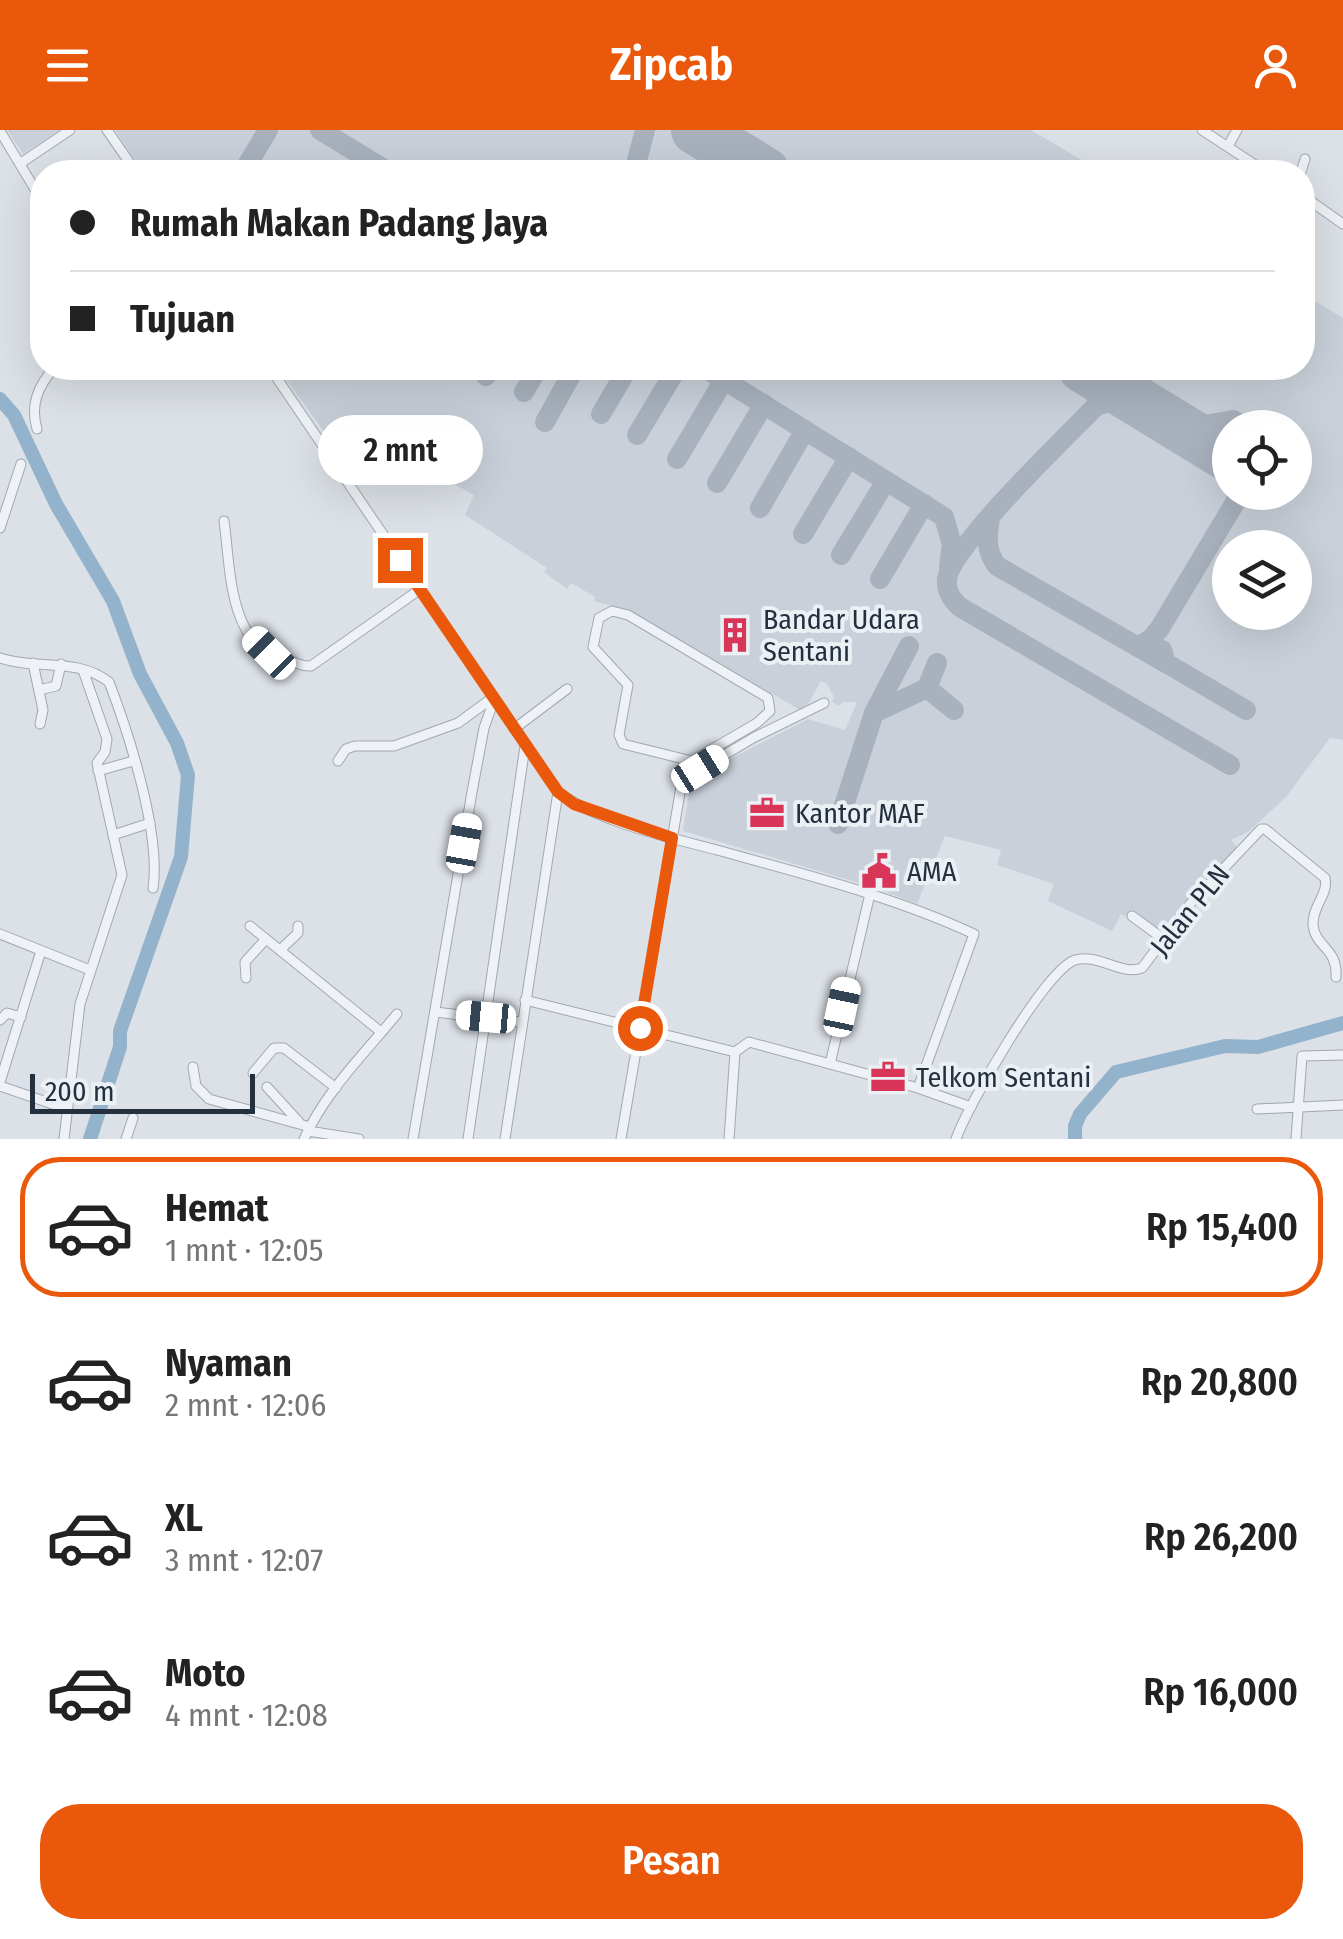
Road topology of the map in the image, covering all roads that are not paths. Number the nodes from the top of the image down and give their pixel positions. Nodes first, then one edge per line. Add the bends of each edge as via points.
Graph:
1 (70, 130) edge
2 (108, 130) edge
3 (1202, 130) edge
4 (1237, 130) edge
5 (0, 131) edge
6 (1228, 146) junction
7 (128, 160) edge
8 (1248, 160) edge
9 (21, 163) junction
10 (30, 179) edge
11 (1315, 204) edge
12 (1343, 224) edge
13 (46, 380) edge
14 (278, 380) edge
15 (37, 429) dead end
16 (21, 464) dead end
17 (224, 521) dead end
18 (0, 528) edge
19 (419, 590) junction
20 (0, 658) edge
21 (33, 663) junction
22 (62, 664) junction
23 (83, 670) junction
24 (567, 689) dead end
25 (39, 690) junction
26 (493, 699) junction
27 (824, 703) dead end
28 (40, 724) dead end
29 (514, 729) junction
30 (526, 745) junction
31 (133, 761) junction
32 (338, 761) dead end
33 (692, 762) junction
34 (98, 770) junction
35 (682, 781) junction
36 (558, 792) junction
37 (150, 823) junction
38 (113, 835) junction
39 (672, 838) junction
40 (153, 888) dead end
41 (870, 894) junction
42 (1132, 916) dead end
43 (250, 926) dead end
44 (298, 926) dead end
45 (0, 934) edge
46 (266, 938) junction
47 (1162, 938) junction
48 (280, 950) junction
49 (42, 952) junction
50 (90, 970) junction
51 (1336, 977) dead end
52 (246, 978) dead end
53 (525, 1000) junction
54 (435, 1012) junction
55 (397, 1014) dead end
56 (21, 1017) junction
57 (486, 1017) junction
58 (0, 1020) edge
59 (521, 1022) junction
60 (640, 1028) junction
61 (381, 1032) junction
62 (734, 1052) junction
63 (1343, 1055) edge
64 (830, 1064) junction
65 (193, 1067) dead end
66 (253, 1073) dead end
67 (0, 1084) edge
68 (267, 1087) dead end
69 (336, 1088) junction
70 (918, 1088) junction
71 (1343, 1105) edge
72 (971, 1107) junction
73 (1299, 1107) junction
74 (68, 1109) junction
75 (1256, 1109) dead end
76 (133, 1118) dead end
77 (306, 1130) edge
78 (64, 1139) edge
79 (126, 1139) edge
80 (359, 1139) edge
81 (413, 1139) edge
82 (468, 1139) edge
83 (505, 1139) edge
84 (620, 1139) edge
85 (729, 1139) edge
86 (956, 1139) edge
87 (1296, 1139) edge

1 - 9 street
2 - 7 street
3 - 6 street
4 - 6 street
5 - 9 street
6 - 8 street
9 - 10 street
11 - 12 street
13 - 15 street via 34,408
14 - 19 street
16 - 18 street
17 - 19 street via 231,594 252,636 280,660 312,666
19 - 26 street
20 - 21 street
21 - 22 street
21 - 25 street
22 - 23 street
22 - 25 street via 56,686
23 - 31 street via 109,682
23 - 34 street via 108,739
24 - 29 street
25 - 28 street
26 - 29 street
26 - 32 street via 458,723 394,746 355,746
26 - 54 street
27 - 35 street
29 - 30 street
30 - 36 street
30 - 57 street
31 - 34 street
31 - 37 street
33 - 33 street via 621,742 628,685 593,646 604,614 628,616 768,698 766,716
33 - 35 street
34 - 38 street
35 - 39 street
36 - 39 street via 574,804
36 - 53 street
37 - 38 street
37 - 40 street
38 - 50 street via 122,875
39 - 41 street
39 - 60 street
41 - 64 street
41 - 70 street via 974,934
42 - 47 street
43 - 46 street
44 - 48 street
45 - 49 street
46 - 48 street
46 - 52 street via 245,962
47 - 51 street, Jalan PLN via 1265,829 1325,878 1314,929 1335,958
47 - 72 street, Jalan PLN via 1137,970 1086,959 1064,966 1016,1029
48 - 61 street
49 - 50 street
49 - 56 street
50 - 74 street via 76,1026
53 - 59 street
53 - 60 street
54 - 57 street
54 - 81 street
55 - 61 street
56 - 58 street via 7,1013
56 - 67 street
57 - 59 street
57 - 82 street
59 - 83 street
60 - 62 street
60 - 84 street
61 - 69 street
62 - 64 street via 749,1042
62 - 85 street
63 - 73 street via 1303,1054
64 - 70 street
65 - 77 street via 196,1086 209,1099
66 - 69 street via 274,1048 284,1048
67 - 74 street
68 - 77 street
69 - 77 street
70 - 72 street
71 - 73 street
72 - 86 street, Jalan PLN
73 - 75 street
73 - 87 street
74 - 78 street
76 - 79 street
77 - 80 street

